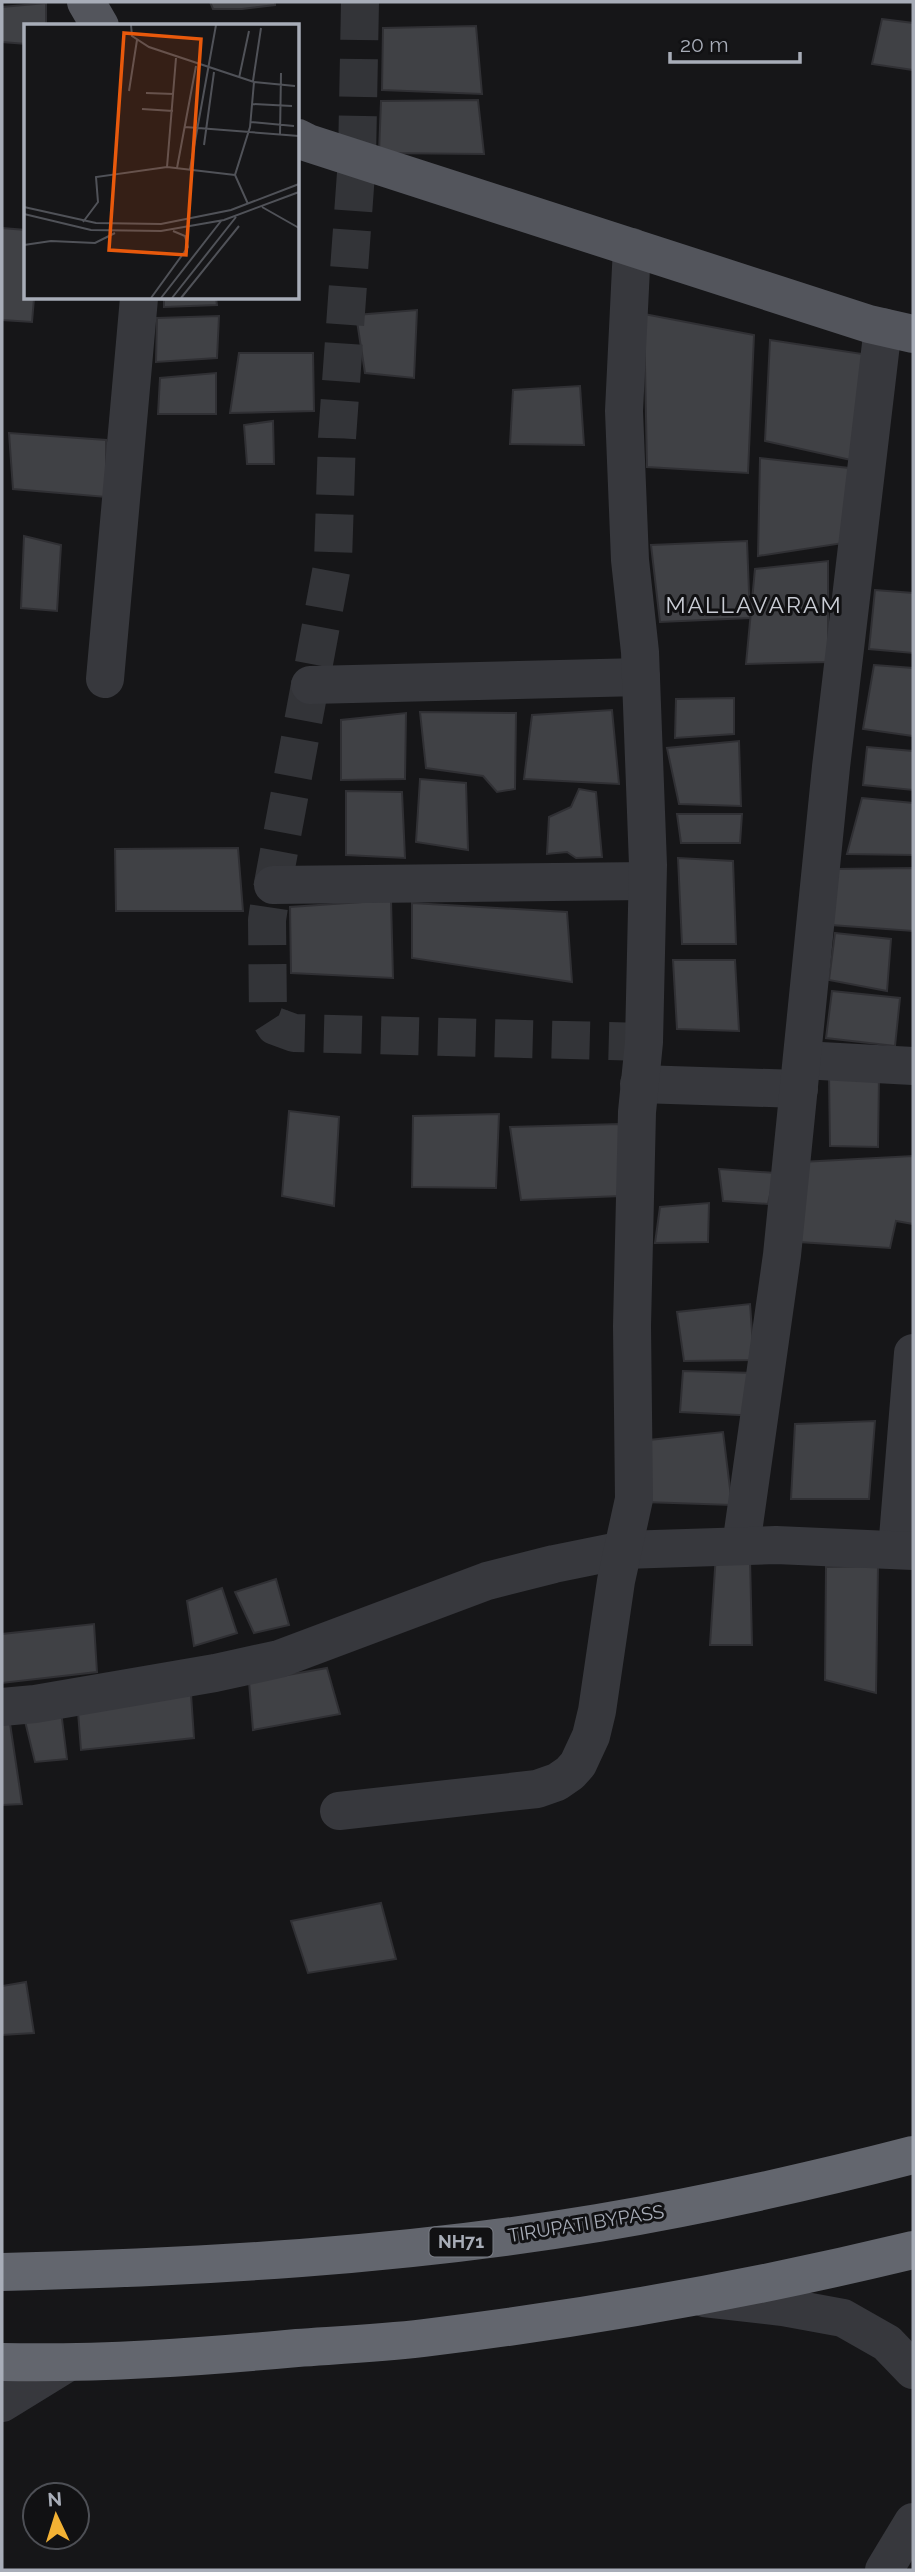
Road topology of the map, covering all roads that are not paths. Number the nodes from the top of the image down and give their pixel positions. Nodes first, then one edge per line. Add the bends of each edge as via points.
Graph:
1 (86, 2) edge
2 (99, 24) edge
3 (299, 138) edge
4 (632, 247) junction
5 (139, 299) edge
6 (898, 331) edge
7 (641, 677) junction
8 (105, 680) dead end
9 (310, 685) dead end
10 (647, 881) junction
11 (273, 885) dead end
12 (913, 1066) edge
13 (800, 1074) junction
14 (639, 1084) junction
15 (913, 1353) edge
16 (741, 1546) junction
17 (623, 1550) junction
18 (905, 1550) edge
19 (2, 1707) edge
20 (340, 1811) dead end
21 (913, 2155) edge
22 (913, 2250) edge
23 (2, 2272) edge
24 (691, 2296) junction
25 (2, 2362) edge
26 (67, 2363) junction
27 (913, 2370) edge
28 (2, 2403) edge
29 (913, 2522) edge
30 (884, 2570) edge

1 - 2 main road
3 - 4 main road
4 - 6 main road
4 - 7 street via 624,411 630,561
5 - 8 street
6 - 13 street via 831,767
7 - 9 street
7 - 10 street
10 - 11 street
10 - 14 street
12 - 13 street
13 - 14 street
13 - 16 street via 782,1255
14 - 17 street via 632,1326 634,1499
15 - 18 street
16 - 17 street
16 - 18 street
17 - 19 street via 487,1581 279,1659
17 - 20 street via 594,1724 587,1748 570,1773 537,1788
21 - 23 highway, TIRUPATI BYPASS / NH71 via 770,2190 596,2223 461,2242 163,2268
22 - 24 highway via 820,2273
24 - 26 highway via 423,2338
24 - 27 street via 843,2318 887,2343
25 - 26 highway
26 - 28 street
29 - 30 street

